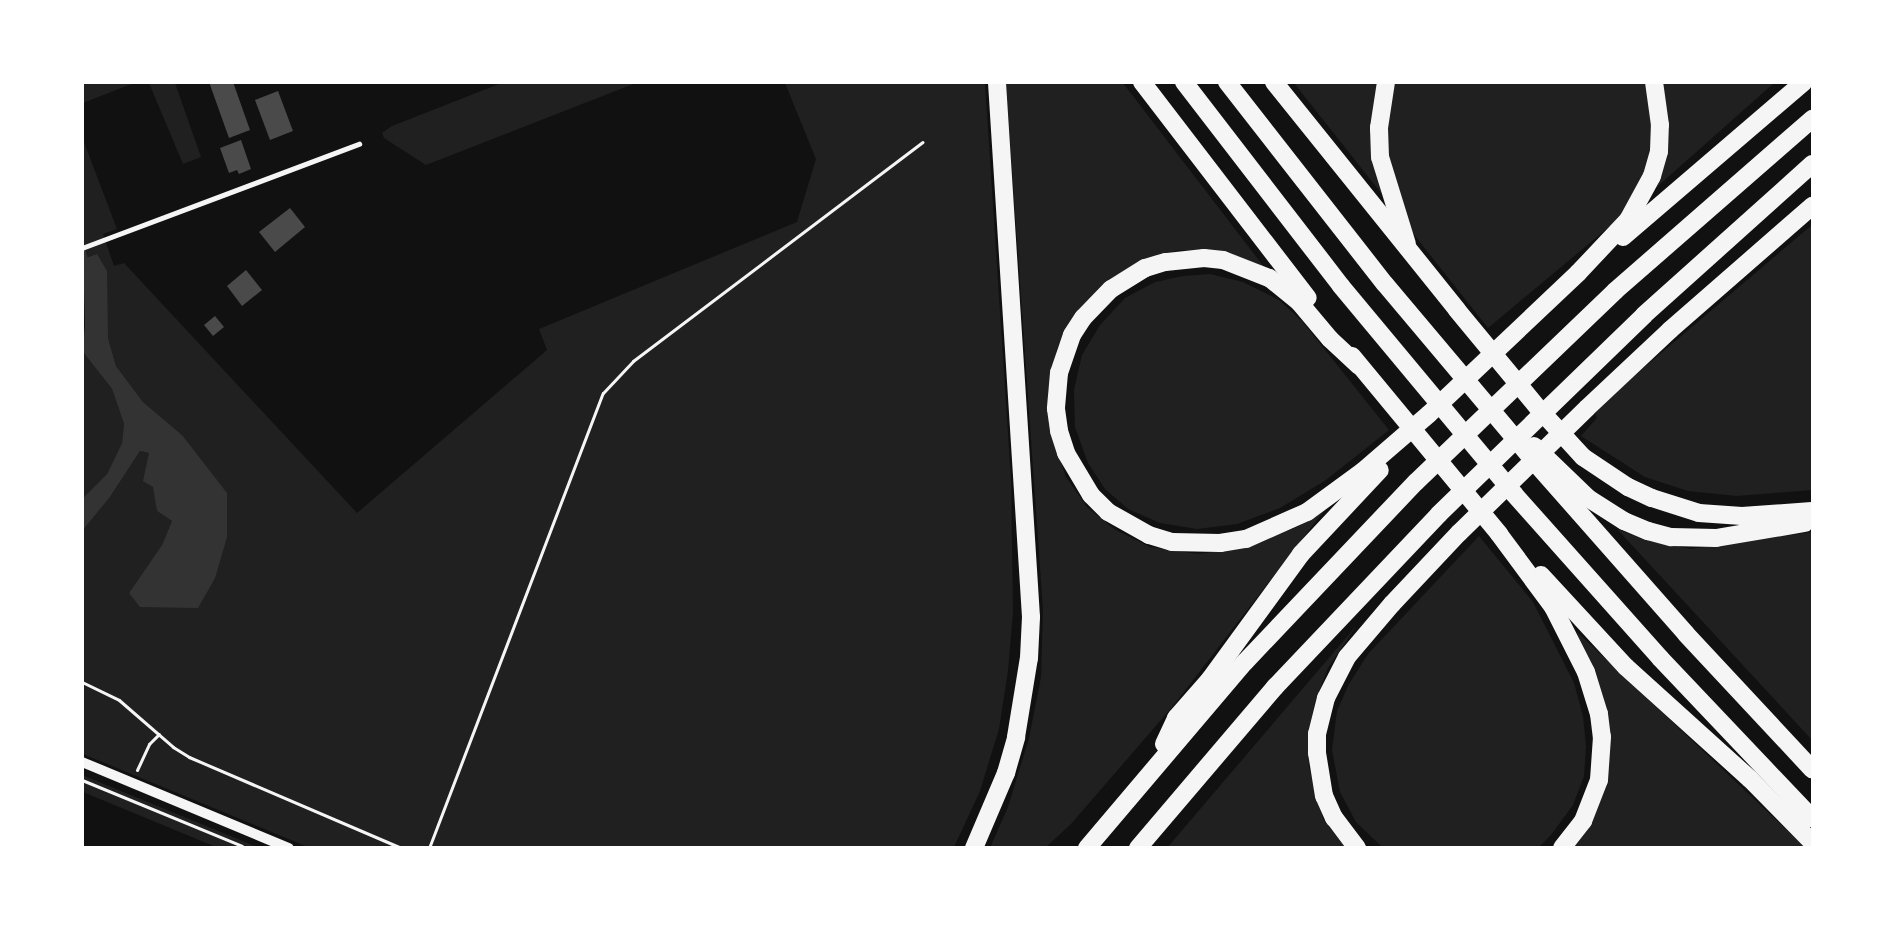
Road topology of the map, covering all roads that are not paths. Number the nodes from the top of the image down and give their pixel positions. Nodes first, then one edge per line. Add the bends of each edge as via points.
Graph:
1 (997, 82) edge
2 (1142, 82) edge
3 (1184, 82) edge
4 (1227, 82) edge
5 (1274, 82) edge
6 (1386, 82) edge
7 (1654, 82) edge
8 (1804, 82) edge
9 (1812, 119) edge
10 (359, 144) dead end
11 (1812, 164) edge
12 (1812, 206) edge
13 (82, 248) edge
14 (1411, 254) junction
15 (1578, 273) junction
16 (1359, 366) junction
17 (1497, 417) junction
18 (1389, 453) junction
19 (1812, 500) edge
20 (1674, 504) junction
21 (1812, 511) edge
22 (1812, 522) edge
23 (1499, 534) junction
24 (82, 762) edge
25 (1154, 768) junction
26 (1812, 769) edge
27 (1812, 818) edge
28 (1812, 842) edge
29 (289, 848) edge
30 (974, 848) edge
31 (1087, 848) edge
32 (1138, 848) edge
33 (1357, 848) edge
34 (1562, 848) edge

1 - 30 highway via 1030,578 1030,638 1016,737 1006,773
2 - 16 highway
3 - 27 highway via 1341,286 1514,494 1675,674
4 - 17 highway via 1354,246
5 - 14 highway
6 - 14 highway via 1379,128 1380,157
7 - 15 highway via 1660,125 1659,151 1652,176 1628,220
8 - 15 highway
9 - 25 highway via 1685,227 1542,358 1416,482 1245,662
10 - 13 lane
11 - 32 highway via 1714,251 1439,514 1275,687
12 - 33 highway via 1587,408 1459,533 1347,657 1326,698 1317,734 1319,775 1334,818
14 - 20 highway via 1583,457 1628,487
15 - 18 highway
16 - 18 highway via 1299,302 1269,278 1223,260 1165,262 1145,268 1111,289 1072,335 1059,373 1059,431 1077,476 1108,512 1149,536 1196,544 1246,539 1276,528 1336,492
16 - 23 highway
17 - 22 highway via 1548,457 1588,498 1648,531 1671,537 1716,538
17 - 26 highway via 1635,578
18 - 25 highway via 1301,554 1210,679 1176,718
19 - 20 highway via 1744,506
20 - 21 highway via 1720,516
23 - 28 highway via 1516,547 1626,667 1750,779
23 - 34 highway via 1572,641 1599,714 1599,780 1583,821
24 - 29 street
25 - 31 highway

